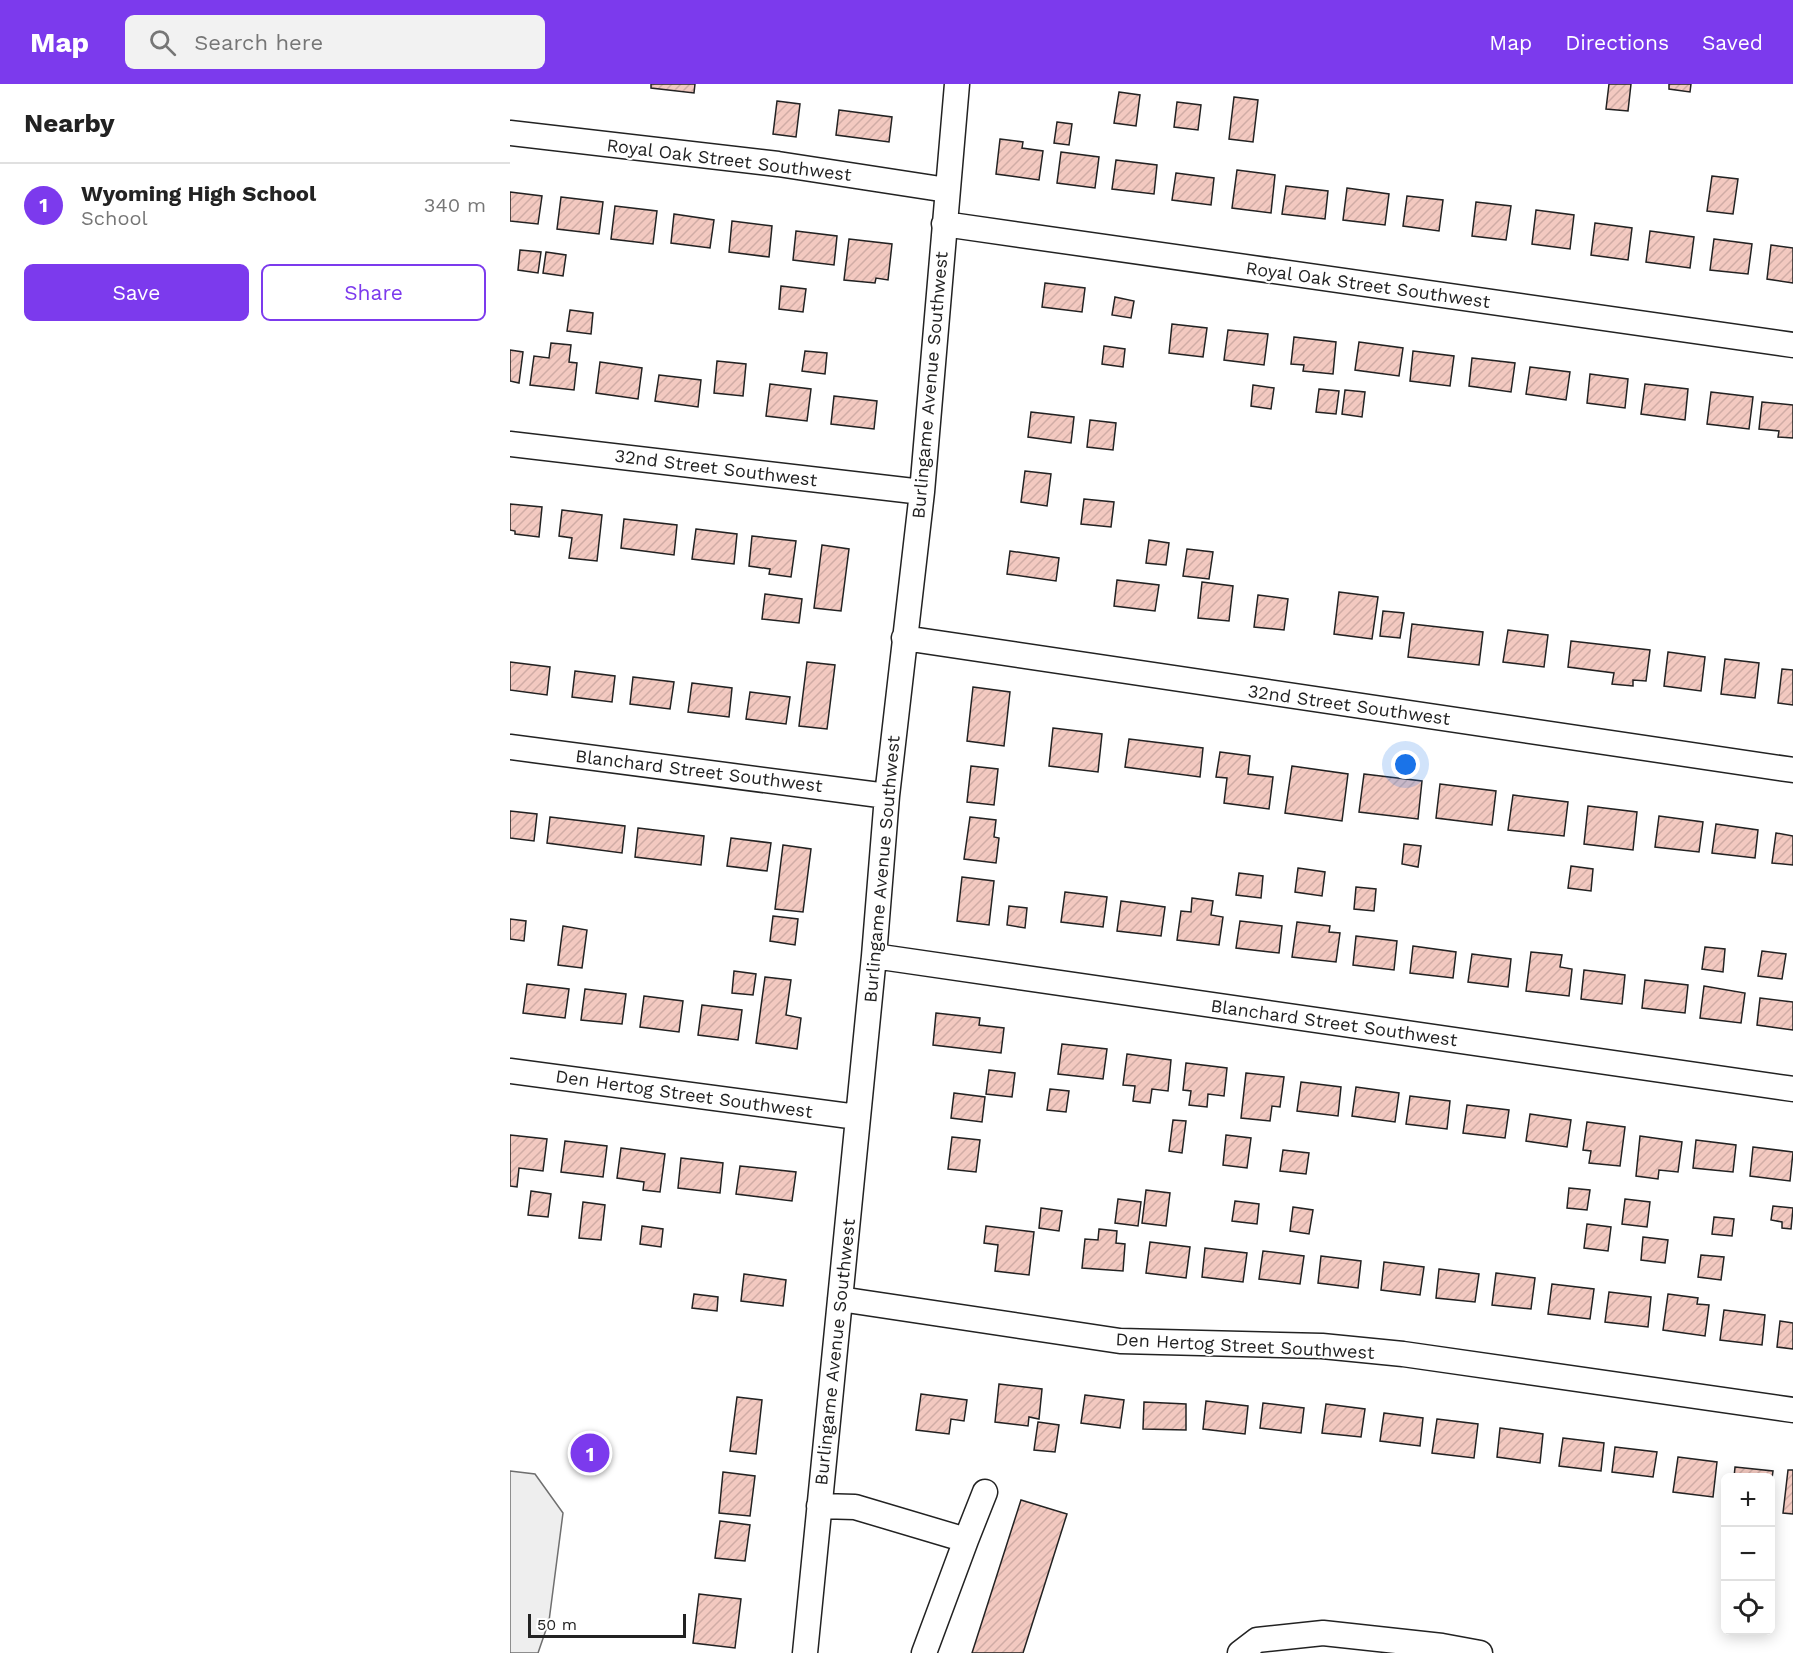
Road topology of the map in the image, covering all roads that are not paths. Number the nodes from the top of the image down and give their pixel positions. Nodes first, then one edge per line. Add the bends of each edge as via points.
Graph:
1 (957, 84) edge
2 (510, 133) edge
3 (947, 190) junction
4 (944, 224) junction
5 (1793, 345) edge
6 (510, 444) edge
7 (922, 492) junction
8 (904, 638) junction
9 (510, 747) edge
10 (1793, 771) edge
11 (887, 796) junction
12 (874, 956) junction
13 (510, 1071) edge
14 (1793, 1089) edge
15 (857, 1117) junction
16 (840, 1299) junction
17 (1793, 1410) edge
18 (985, 1492) dead end
19 (819, 1506) junction
20 (966, 1540) junction
21 (805, 1653) edge
22 (924, 1653) edge
23 (1240, 1653) edge
24 (1480, 1653) edge

1 - 3 street, Burlingame Avenue Southwest
2 - 3 street, Royal Oak Street Southwest via 778,164
3 - 4 street, Burlingame Avenue Southwest
4 - 5 street, Royal Oak Street Southwest
4 - 7 street, Burlingame Avenue Southwest
6 - 7 street, 32nd Street Southwest
7 - 8 street, Burlingame Avenue Southwest
8 - 10 street, 32nd Street Southwest
8 - 11 street, Burlingame Avenue Southwest
9 - 11 street, Blanchard Street Southwest
11 - 12 street, Burlingame Avenue Southwest
12 - 14 street, Blanchard Street Southwest
12 - 15 street, Burlingame Avenue Southwest
13 - 15 street, Den Hertog Street Southwest
15 - 16 street, Burlingame Avenue Southwest
16 - 17 street, Den Hertog Street Southwest via 1120,1341 1322,1346 1393,1353
16 - 19 street, Burlingame Avenue Southwest
18 - 20 street
19 - 20 street via 855,1507
19 - 21 street, Burlingame Avenue Southwest
20 - 22 street
23 - 24 street via 1257,1640 1323,1633

